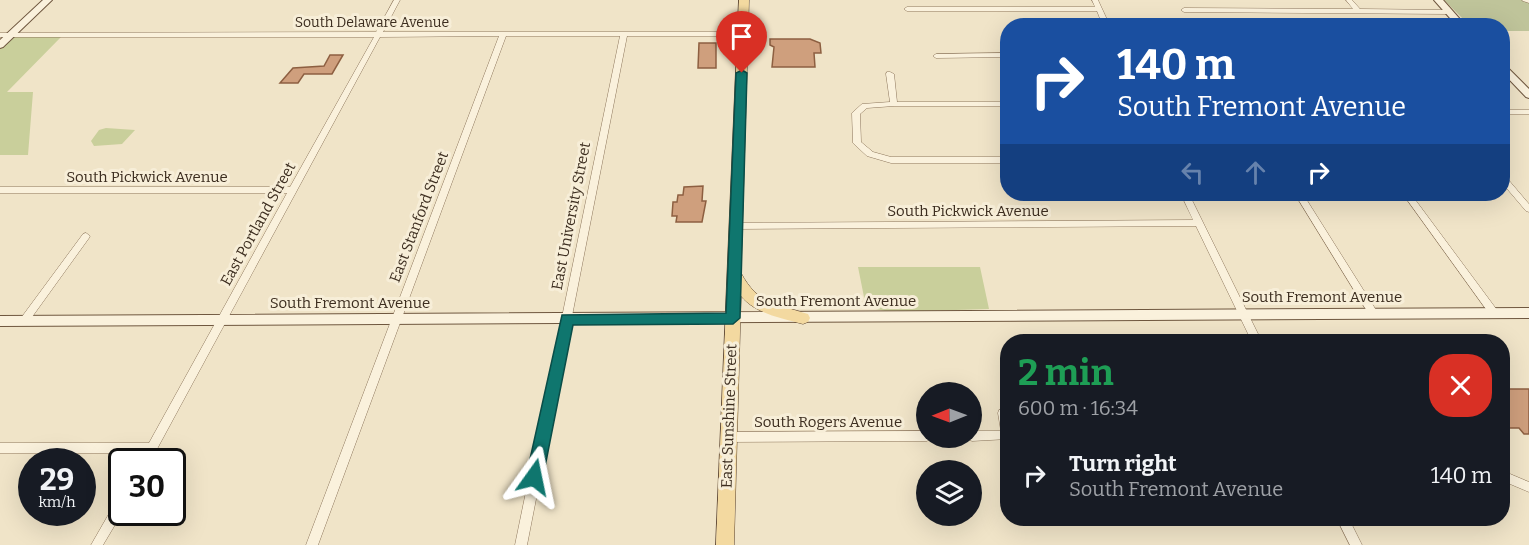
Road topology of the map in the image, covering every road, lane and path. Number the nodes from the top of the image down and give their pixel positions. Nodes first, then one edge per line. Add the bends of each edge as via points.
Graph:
1 (48, 0) edge
2 (397, 0) edge
3 (744, 0) edge
4 (994, 0) edge
5 (1095, 0) edge
6 (1349, 0) edge
7 (1438, 0) edge
8 (907, 9) dead end
9 (997, 9) junction
10 (1100, 9) junction
11 (1184, 10) dead end
12 (1358, 11) junction
13 (1449, 12) junction
14 (1104, 18) edge
15 (1455, 18) edge
16 (743, 33) junction
17 (0, 34) edge
18 (11, 34) junction
19 (378, 34) junction
20 (503, 34) junction
21 (624, 34) junction
22 (0, 45) edge
23 (936, 56) dead end
24 (1000, 56) edge
25 (890, 74) dead end
26 (1510, 75) edge
27 (1529, 95) edge
28 (894, 104) junction
29 (1000, 104) edge
30 (1510, 112) edge
31 (1529, 112) edge
32 (1000, 160) edge
33 (1510, 187) edge
34 (0, 190) edge
35 (293, 190) junction
36 (1189, 201) edge
37 (1303, 201) edge
38 (1412, 201) edge
39 (1529, 209) edge
40 (1200, 223) junction
41 (736, 226) junction
42 (86, 236) dead end
43 (734, 273) junction
44 (1373, 313) junction
45 (1494, 313) junction
46 (1529, 313) edge
47 (1244, 314) junction
48 (733, 318) junction
49 (803, 318) junction
50 (567, 319) junction
51 (222, 320) junction
52 (396, 320) junction
53 (0, 321) edge
54 (24, 321) junction
55 (1253, 334) edge
56 (1000, 435) edge
57 (916, 436) edge
58 (982, 436) edge
59 (729, 437) junction
60 (0, 448) edge
61 (108, 448) edge
62 (152, 448) edge
63 (1510, 479) edge
64 (1529, 487) edge
65 (108, 526) edge
66 (1346, 526) edge
67 (97, 545) edge
68 (312, 545) edge
69 (521, 545) edge
70 (725, 545) edge
71 (1356, 545) edge

1 - 18 street
2 - 19 street, East Portland Street
3 - 16 main road, East Sunshine Street
4 - 9 street
5 - 10 street
6 - 12 street
7 - 13 street
8 - 9 street
9 - 10 street
10 - 14 street
11 - 12 street
12 - 13 street
13 - 15 street
16 - 21 street, South Delaware Avenue
16 - 41 main road, East Sunshine Street
17 - 18 street, South Delaware Avenue
18 - 19 street, South Delaware Avenue
18 - 22 street
19 - 20 street, South Delaware Avenue
19 - 35 street, East Portland Street
20 - 21 street, South Delaware Avenue
20 - 52 street, East Stanford Street
21 - 50 street, East University Street
23 - 24 street
25 - 28 street
26 - 27 street
28 - 29 street
28 - 32 street via 865,106 856,113 857,143 870,154 891,160
30 - 31 street
33 - 39 street
34 - 35 street, South Pickwick Avenue
35 - 51 street, East Portland Street
36 - 40 street
37 - 44 street
38 - 45 street
40 - 41 street, South Pickwick Avenue
40 - 47 street
41 - 43 main road, East Sunshine Street
42 - 54 street
43 - 48 main road, East Sunshine Street
43 - 49 main road via 749,299
44 - 45 street, South Fremont Avenue
44 - 47 street, South Fremont Avenue
45 - 46 street, South Fremont Avenue
47 - 49 street, South Fremont Avenue
47 - 55 street
48 - 49 street, South Fremont Avenue
48 - 50 street, South Fremont Avenue
48 - 59 main road, East Sunshine Street
50 - 52 street, South Fremont Avenue
50 - 69 street, East University Street
51 - 52 street, South Fremont Avenue
51 - 54 street, South Fremont Avenue
51 - 62 street, East Portland Street
52 - 68 street, East Stanford Street
53 - 54 street, South Fremont Avenue
56 - 58 street
57 - 59 street, South Rogers Avenue
59 - 70 main road, East Sunshine Street
60 - 61 street
63 - 64 street
65 - 67 street
66 - 71 street

